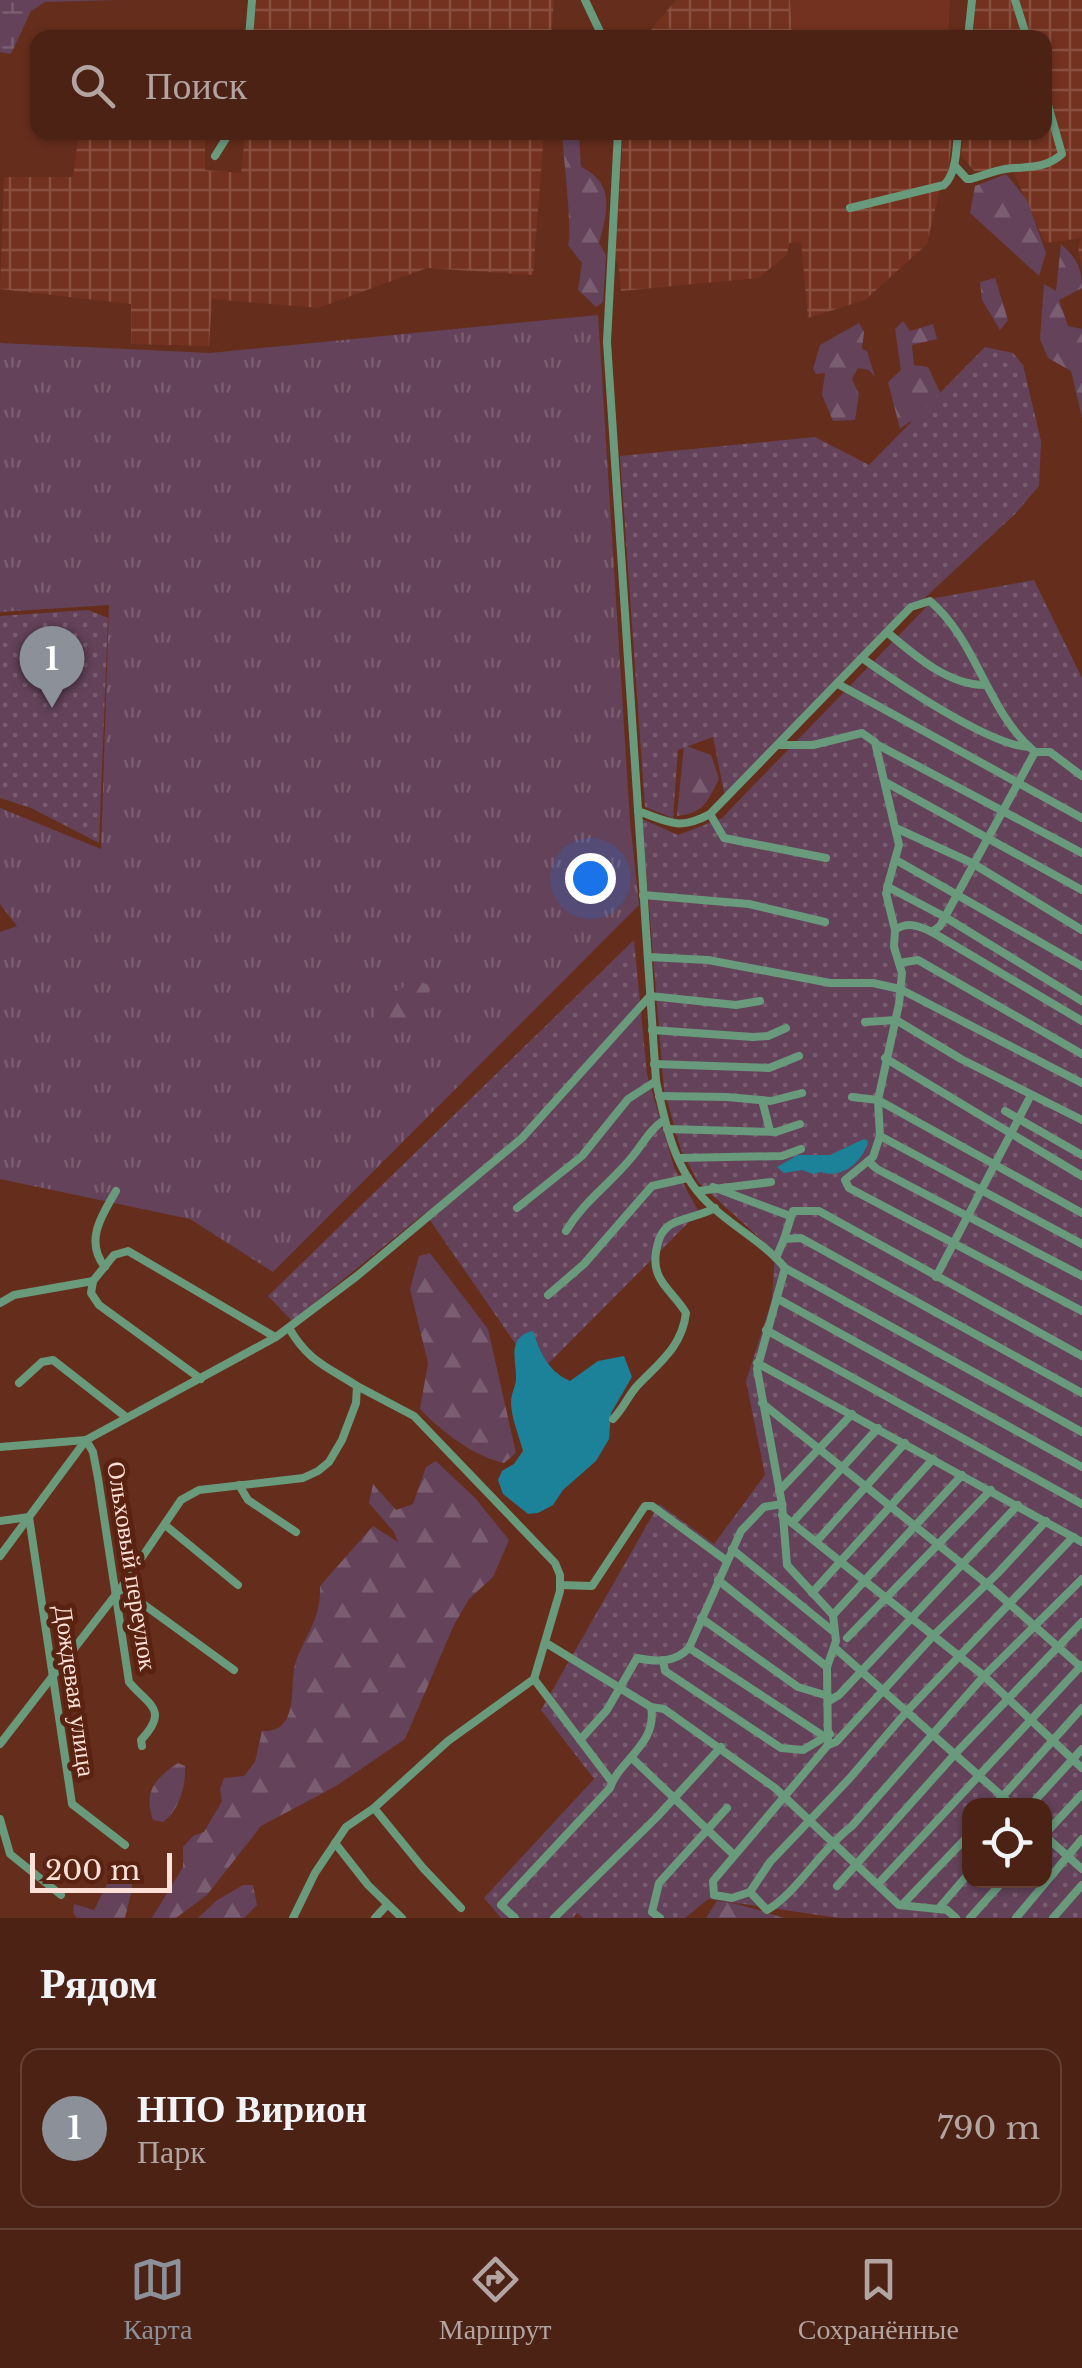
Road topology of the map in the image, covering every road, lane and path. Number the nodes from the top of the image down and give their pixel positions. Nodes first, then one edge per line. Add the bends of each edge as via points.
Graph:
1 (252, 0) edge
2 (585, 0) edge
3 (972, 0) edge
4 (1016, 0) edge
5 (250, 30) edge
6 (598, 30) edge
7 (969, 30) edge
8 (1025, 30) edge
9 (1052, 119) edge
10 (225, 140) edge
11 (618, 140) edge
12 (957, 140) edge
13 (215, 156) dead end
14 (954, 165) junction
15 (850, 208) dead end
16 (886, 632) junction
17 (862, 658) junction
18 (838, 684) junction
19 (986, 685) junction
20 (876, 744) junction
21 (780, 745) junction
22 (1032, 749) junction
23 (1082, 776) edge
24 (1020, 781) junction
25 (886, 783) junction
26 (638, 810) junction
27 (1000, 813) junction
28 (710, 814) junction
29 (1082, 818) edge
30 (898, 830) junction
31 (986, 838) junction
32 (1082, 854) edge
33 (826, 858) dead end
34 (896, 860) junction
35 (972, 863) junction
36 (1082, 890) edge
37 (886, 892) junction
38 (956, 892) junction
39 (643, 894) junction
40 (946, 917) junction
41 (825, 922) dead end
42 (895, 930) junction
43 (1082, 930) edge
44 (932, 932) junction
45 (648, 957) junction
46 (899, 963) junction
47 (1082, 966) edge
48 (900, 989) junction
49 (650, 996) junction
50 (760, 1001) dead end
51 (1082, 1002) edge
52 (896, 1020) junction
53 (1082, 1021) edge
54 (866, 1022) dead end
55 (786, 1028) dead end
56 (652, 1030) junction
57 (1082, 1054) edge
58 (799, 1056) dead end
59 (885, 1058) junction
60 (654, 1064) junction
61 (656, 1082) junction
62 (1082, 1084) edge
63 (802, 1093) dead end
64 (1032, 1095) junction
65 (659, 1096) junction
66 (852, 1097) dead end
67 (762, 1100) junction
68 (878, 1100) junction
69 (1004, 1111) dead end
70 (1019, 1119) junction
71 (1082, 1120) edge
72 (666, 1124) junction
73 (800, 1124) dead end
74 (770, 1131) junction
75 (1010, 1134) junction
76 (880, 1136) junction
77 (801, 1148) dead end
78 (1082, 1155) edge
79 (679, 1158) junction
80 (868, 1160) junction
81 (994, 1163) junction
82 (1082, 1176) edge
83 (688, 1178) junction
84 (771, 1182) dead end
85 (713, 1187) junction
86 (982, 1189) junction
87 (698, 1190) junction
88 (116, 1191) dead end
89 (517, 1208) dead end
90 (714, 1208) junction
91 (1082, 1213) edge
92 (790, 1216) junction
93 (967, 1216) junction
94 (566, 1231) dead end
95 (784, 1239) junction
96 (953, 1243) junction
97 (1082, 1244) edge
98 (776, 1258) junction
99 (105, 1267) junction
100 (785, 1268) junction
101 (1082, 1276) edge
102 (936, 1277) junction
103 (93, 1281) junction
104 (548, 1295) dead end
105 (778, 1299) junction
106 (0, 1303) edge
107 (1082, 1311) edge
108 (289, 1328) junction
109 (766, 1330) junction
110 (276, 1337) junction
111 (1082, 1356) edge
112 (756, 1363) junction
113 (201, 1379) junction
114 (20, 1384) dead end
115 (357, 1386) junction
116 (1082, 1393) edge
117 (762, 1403) junction
118 (852, 1414) junction
119 (126, 1416) junction
120 (613, 1419) dead end
121 (878, 1428) junction
122 (1082, 1432) edge
123 (86, 1440) junction
124 (905, 1443) junction
125 (0, 1447) edge
126 (820, 1448) junction
127 (933, 1459) junction
128 (843, 1467) junction
129 (1082, 1467) edge
130 (962, 1475) junction
131 (240, 1485) junction
132 (867, 1487) junction
133 (991, 1490) junction
134 (779, 1492) junction
135 (782, 1504) junction
136 (1082, 1504) edge
137 (890, 1506) junction
138 (1018, 1506) junction
139 (782, 1516) junction
140 (29, 1517) junction
141 (0, 1521) edge
142 (1046, 1521) junction
143 (792, 1523) junction
144 (165, 1524) junction
145 (915, 1526) junction
146 (296, 1532) dead end
147 (1078, 1540) edge
148 (816, 1542) junction
149 (939, 1546) junction
150 (732, 1549) junction
151 (0, 1556) edge
152 (727, 1560) junction
153 (840, 1561) junction
154 (963, 1564) junction
155 (1082, 1579) edge
156 (718, 1580) junction
157 (865, 1580) junction
158 (987, 1584) junction
159 (238, 1585) dead end
160 (560, 1585) junction
161 (118, 1591) junction
162 (812, 1593) junction
163 (888, 1598) junction
164 (1010, 1605) junction
165 (833, 1615) junction
166 (701, 1618) junction
167 (912, 1618) junction
168 (1082, 1622) edge
169 (1034, 1625) junction
170 (835, 1632) junction
171 (933, 1636) junction
172 (848, 1638) dead end
173 (546, 1642) junction
174 (1058, 1645) junction
175 (689, 1648) junction
176 (835, 1648) junction
177 (959, 1656) junction
178 (663, 1660) junction
179 (827, 1666) junction
180 (1082, 1666) edge
181 (234, 1670) dead end
182 (860, 1671) junction
183 (52, 1675) junction
184 (984, 1676) junction
185 (534, 1679) junction
186 (618, 1688) junction
187 (885, 1690) junction
188 (1008, 1698) junction
189 (829, 1699) junction
190 (651, 1707) junction
191 (1082, 1708) edge
192 (908, 1710) junction
193 (1030, 1719) junction
194 (933, 1732) junction
195 (828, 1739) junction
196 (580, 1740) junction
197 (1052, 1740) junction
198 (0, 1744) edge
199 (142, 1746) dead end
200 (721, 1747) junction
201 (1082, 1749) edge
202 (955, 1754) junction
203 (633, 1759) junction
204 (1072, 1760) junction
205 (1082, 1768) edge
206 (978, 1774) junction
207 (612, 1782) junction
208 (1001, 1794) junction
209 (1082, 1794) edge
210 (786, 1797) junction
211 (674, 1798) junction
212 (999, 1798) edge
213 (1005, 1798) edge
214 (1037, 1798) edge
215 (374, 1808) junction
216 (727, 1808) dead end
217 (0, 1819) edge
218 (808, 1820) junction
219 (707, 1830) junction
220 (1082, 1839) edge
221 (831, 1842) junction
222 (962, 1842) edge
223 (335, 1843) junction
224 (125, 1846) dead end
225 (734, 1855) junction
226 (1067, 1855) junction
227 (856, 1864) junction
228 (1082, 1869) edge
229 (962, 1882) edge
230 (878, 1884) junction
231 (1082, 1885) edge
232 (836, 1886) dead end
233 (997, 1888) edge
234 (750, 1892) junction
235 (61, 1895) dead end
236 (387, 1905) junction
237 (902, 1906) junction
238 (461, 1908) dead end
239 (940, 1908) junction
240 (293, 1918) edge
241 (375, 1918) edge
242 (402, 1918) edge
243 (515, 1918) edge
244 (554, 1918) edge
245 (660, 1918) edge
246 (956, 1918) edge
247 (970, 1918) edge
248 (1016, 1918) edge
249 (1054, 1918) edge

1 - 5 street
2 - 6 street
3 - 7 street
4 - 8 street
9 - 14 street via 1062,154 1048,166 971,179
10 - 13 street
11 - 26 street via 607,342
12 - 14 street
14 - 15 street via 950,180 934,190
16 - 17 street
16 - 19 street via 950,676
16 - 19 street via 912,607 930,601 978,661
17 - 18 street
17 - 22 street via 998,738
18 - 21 street
18 - 24 street
19 - 22 street
20 - 21 street via 862,733 813,746
20 - 25 street
20 - 27 street
21 - 28 street
22 - 23 street via 1050,752
22 - 24 street
24 - 27 street
24 - 29 street
25 - 30 street
25 - 31 street
26 - 28 street via 678,826
26 - 39 street
27 - 31 street
27 - 32 street
28 - 33 street via 724,838
30 - 34 street
30 - 35 street
31 - 35 street
31 - 36 street
34 - 37 street
34 - 38 street
35 - 38 street
35 - 43 street
37 - 40 street via 897,890
37 - 42 street
38 - 40 street
38 - 47 street
39 - 41 street via 749,904
39 - 45 street
40 - 44 street
40 - 51 street
42 - 44 street via 916,925
42 - 46 street
44 - 53 street
45 - 48 street
45 - 49 street
46 - 48 street
46 - 57 street via 918,960
48 - 52 street
48 - 62 street
49 - 50 street via 736,1005
49 - 56 street
49 - 108 street via 522,1138
52 - 54 street
52 - 59 street
52 - 64 street
55 - 56 street via 753,1037
56 - 60 street
58 - 60 street via 769,1068
59 - 68 street
59 - 75 street
60 - 61 street
61 - 65 street
61 - 89 street via 628,1099 582,1156
63 - 67 street
64 - 70 street
64 - 71 street
65 - 67 street
65 - 72 street
66 - 68 street
67 - 74 street
68 - 76 street
68 - 81 street
69 - 70 street
70 - 75 street
70 - 78 street
72 - 74 street
72 - 79 street
72 - 94 street via 654,1127
73 - 74 street
75 - 81 street
75 - 82 street
76 - 80 street
76 - 86 street
77 - 79 street via 782,1156
79 - 83 street
80 - 93 street
80 - 96 street via 845,1180 850,1188
81 - 86 street
81 - 91 street
83 - 87 street
83 - 104 street via 652,1186
84 - 85 street
85 - 87 street
85 - 92 street
86 - 93 street
86 - 97 street
87 - 90 street
88 - 99 street via 95,1226
90 - 98 street
90 - 120 street via 668,1226 658,1238 654,1263 686,1314 684,1328 664,1363
92 - 95 street
92 - 102 street via 819,1211
93 - 96 street
93 - 101 street
95 - 98 street
95 - 116 street via 802,1238
96 - 102 street
96 - 107 street
98 - 100 street
99 - 103 street
99 - 110 street via 128,1251
100 - 105 street
100 - 122 street
102 - 111 street
103 - 106 street
103 - 113 street via 90,1293 99,1305
105 - 109 street
105 - 129 street
108 - 110 street
108 - 115 street via 313,1360
109 - 112 street
109 - 136 street
110 - 113 street
112 - 117 street
112 - 118 street
113 - 119 street
114 - 119 street via 53,1360
115 - 131 street via 354,1412 324,1467 304,1478
115 - 160 street via 414,1416 555,1563
117 - 126 street
117 - 134 street
118 - 121 street
118 - 126 street
119 - 123 street
121 - 124 street
121 - 128 street
123 - 125 street
123 - 140 street
123 - 161 street, Ольховый переулок
124 - 127 street
124 - 132 street
126 - 128 street
126 - 134 street
127 - 130 street
127 - 137 street
128 - 132 street
128 - 143 street
130 - 133 street
130 - 145 street
131 - 144 street via 192,1493
131 - 146 street via 248,1500
132 - 137 street
132 - 148 street
133 - 138 street
133 - 149 street
134 - 135 street
135 - 139 street
135 - 150 street via 752,1516
137 - 145 street
137 - 153 street
138 - 142 street
138 - 154 street
139 - 143 street
139 - 162 street via 787,1565
140 - 141 street
140 - 151 street
140 - 183 street, Дождевая улица
142 - 147 street
142 - 158 street
143 - 148 street
144 - 159 street
144 - 161 street
145 - 149 street
145 - 157 street
147 - 164 street
148 - 153 street
149 - 154 street
149 - 163 street
150 - 152 street
150 - 170 street
152 - 156 street
152 - 160 street via 645,1506 592,1586
153 - 157 street
153 - 162 street
154 - 158 street
154 - 167 street
155 - 169 street
156 - 166 street
156 - 179 street
157 - 163 street
157 - 165 street
158 - 164 street
158 - 171 street
160 - 173 street
161 - 181 street
161 - 183 street
161 - 199 street, Ольховый переулок via 128,1682 155,1713
162 - 165 street
163 - 167 street
163 - 172 street
164 - 169 street
164 - 177 street
165 - 170 street
166 - 175 street
166 - 189 street via 798,1686
167 - 171 street
167 - 182 street
168 - 174 street
169 - 174 street
169 - 184 street
170 - 176 street
171 - 177 street
171 - 187 street
173 - 185 street
173 - 186 street
174 - 180 street
174 - 188 street
175 - 178 street
175 - 195 street
176 - 179 street
176 - 182 street
177 - 184 street
177 - 192 street
178 - 186 street via 636,1658
178 - 195 street via 665,1671 781,1748 803,1750
179 - 189 street
180 - 193 street
182 - 187 street
182 - 189 street
183 - 198 street
183 - 224 street, Дождевая улица via 72,1804
184 - 188 street
184 - 194 street
185 - 196 street
185 - 215 street via 448,1741
186 - 190 street
186 - 196 street
187 - 192 street
187 - 195 street via 836,1742
188 - 193 street
188 - 202 street
189 - 195 street
190 - 200 street
190 - 203 street via 651,1726
191 - 197 street
192 - 194 street
192 - 218 street
193 - 197 street
193 - 206 street
194 - 202 street
194 - 221 street
195 - 210 street
196 - 207 street
197 - 204 street
197 - 208 street
200 - 210 street
200 - 211 street
201 - 204 street
202 - 206 street
202 - 227 street
203 - 207 street
203 - 211 street
204 - 205 street
204 - 214 street
206 - 208 street
206 - 230 street
207 - 243 street via 501,1905
208 - 212 street
208 - 213 street
209 - 226 street via 1044,1834
210 - 218 street
210 - 225 street
211 - 219 street
211 - 244 street
215 - 223 street
215 - 238 street
216 - 219 street
217 - 235 street via 10,1854
218 - 221 street
218 - 234 street
219 - 225 street
219 - 245 street via 659,1882 652,1912
220 - 226 street
221 - 227 street
221 - 234 street via 779,1903 767,1910
222 - 237 street
223 - 236 street
223 - 240 street
225 - 234 street via 713,1882 714,1894
226 - 228 street
226 - 248 street
227 - 230 street
227 - 232 street
229 - 239 street
230 - 237 street
231 - 249 street
233 - 247 street
236 - 241 street
236 - 242 street
237 - 239 street
239 - 246 street

